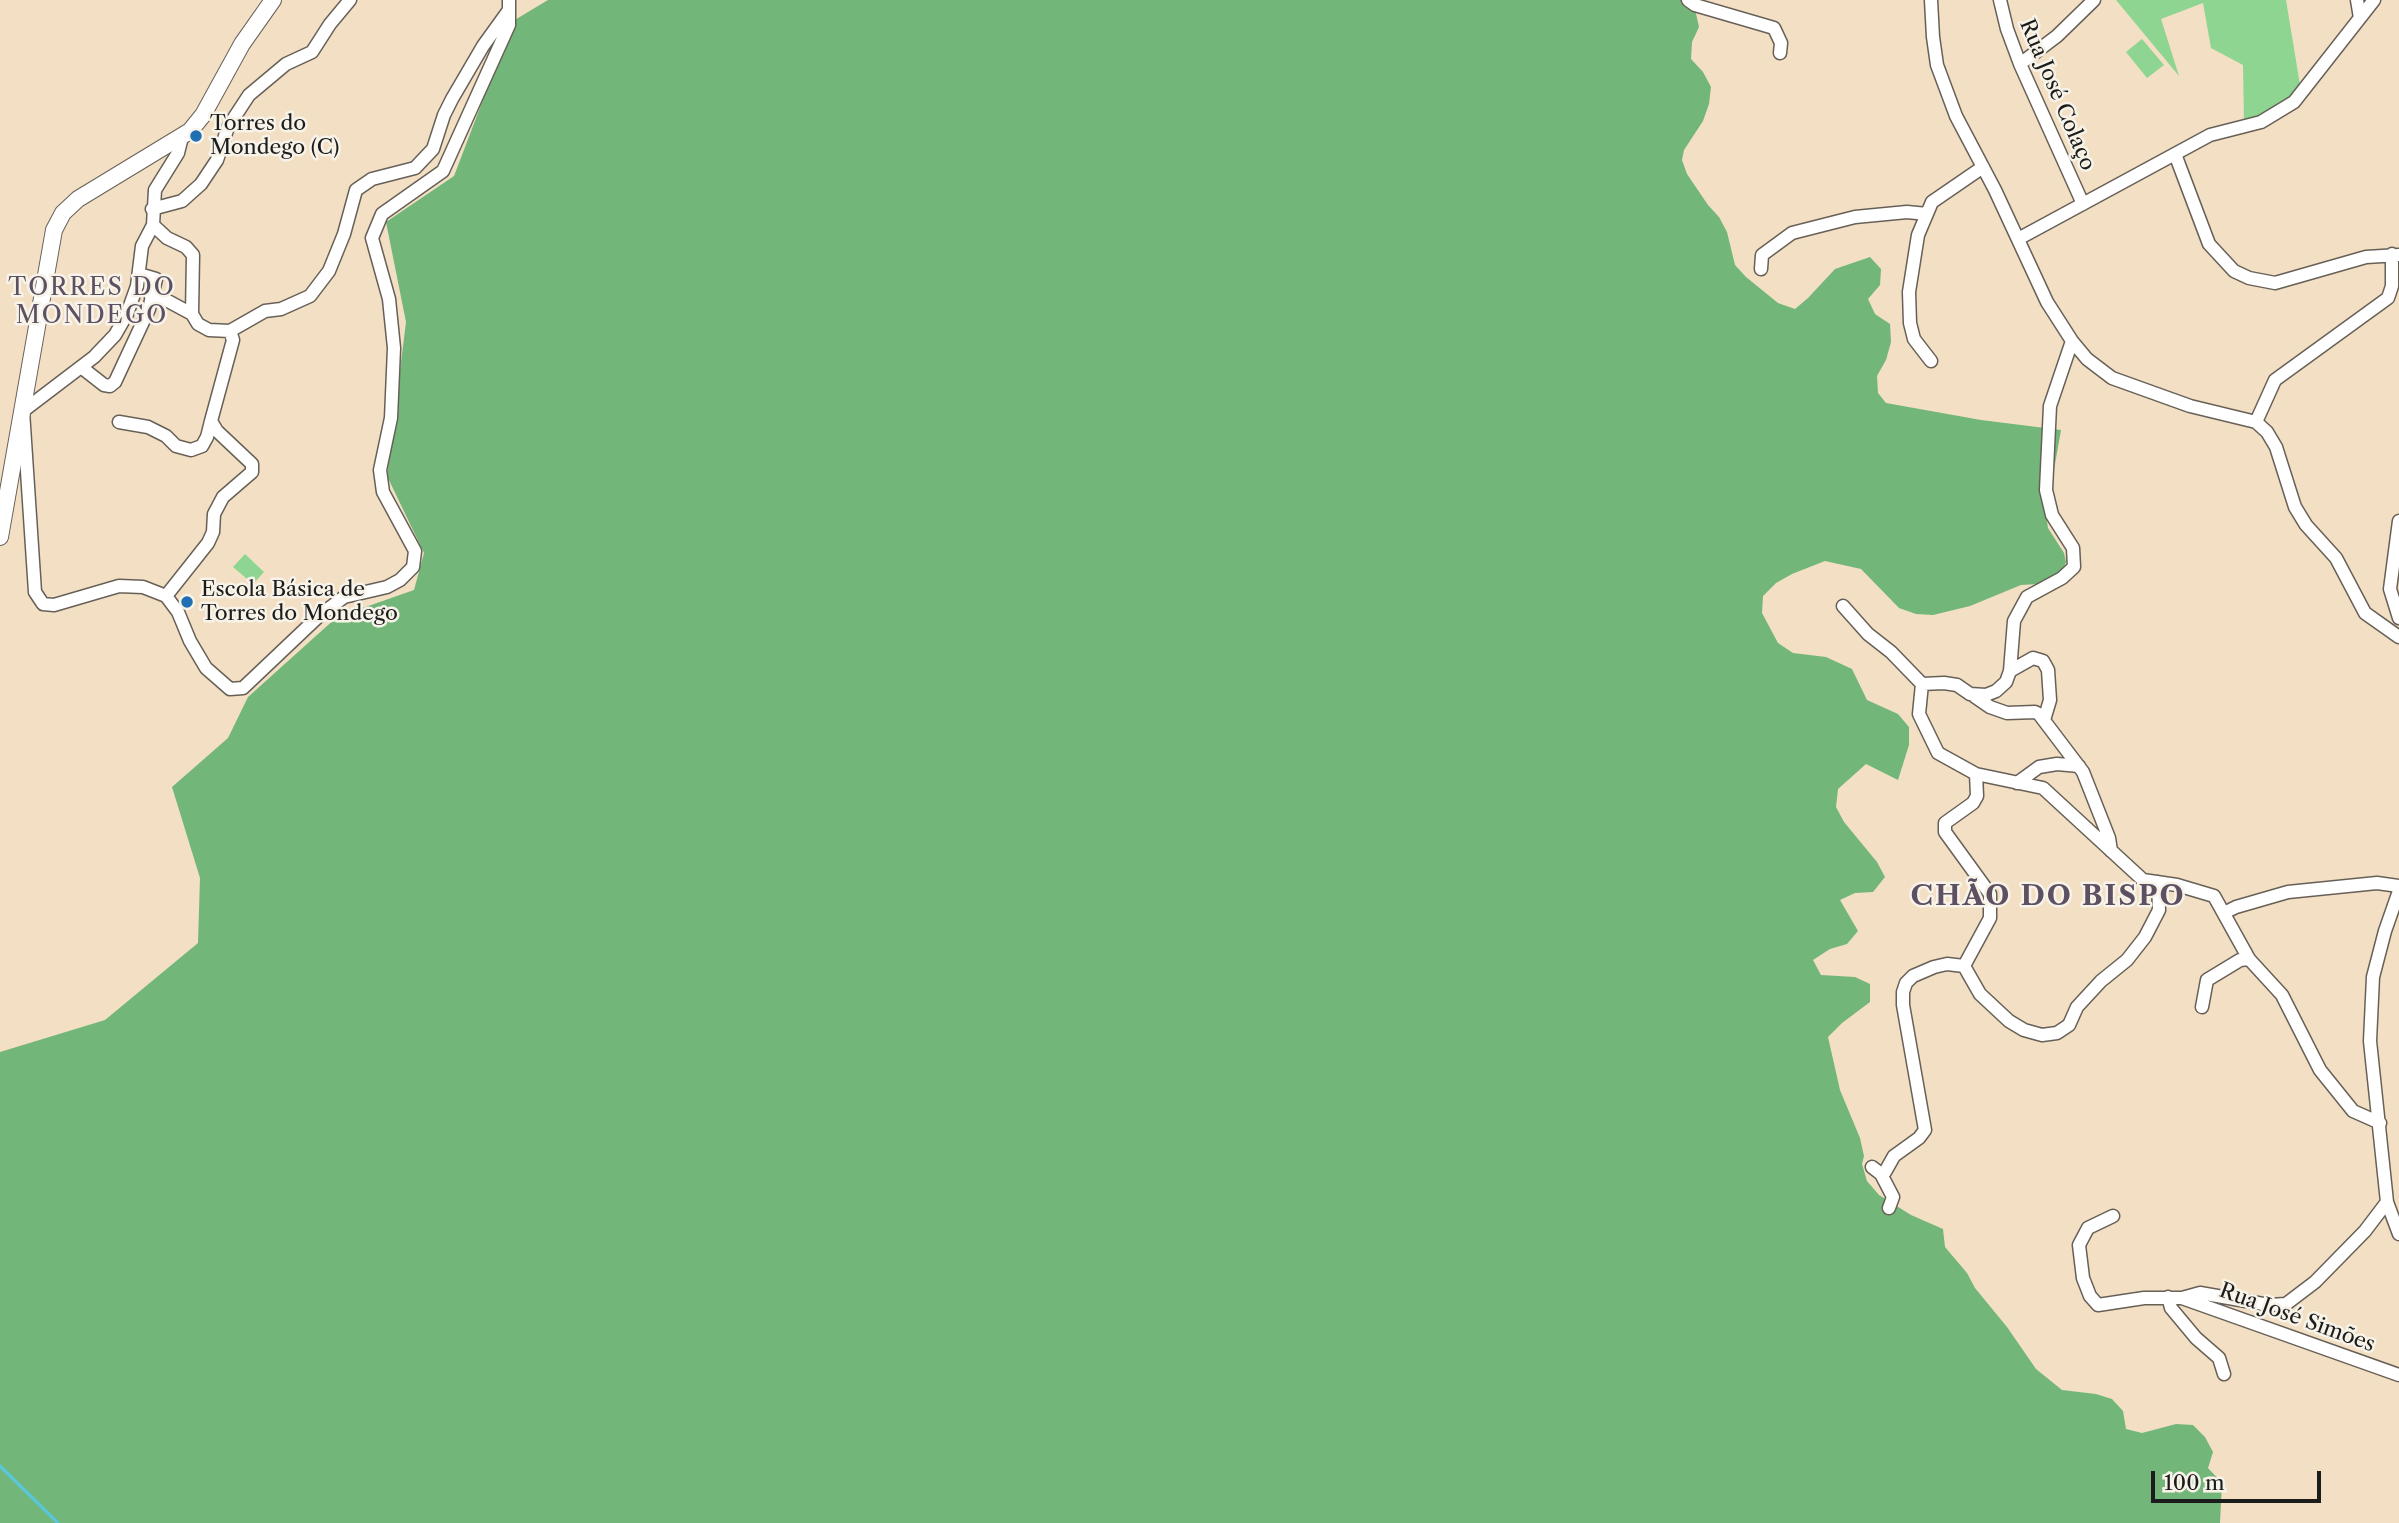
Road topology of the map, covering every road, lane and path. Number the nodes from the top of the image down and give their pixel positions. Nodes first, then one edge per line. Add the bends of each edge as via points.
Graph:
1 (273, 0) edge
2 (350, 0) edge
3 (1688, 0) edge
4 (1931, 0) edge
5 (2000, 0) edge
6 (2094, 0) edge
7 (2357, 0) edge
8 (2374, 0) edge
9 (509, 5) edge
10 (2360, 18) junction
11 (1780, 53) dead end
12 (2020, 64) junction
13 (182, 137) junction
14 (2175, 154) junction
15 (1983, 167) junction
16 (2082, 204) junction
17 (152, 209) junction
18 (1927, 214) junction
19 (153, 225) junction
20 (2018, 239) junction
21 (2396, 255) edge
22 (1761, 269) dead end
23 (139, 274) junction
24 (151, 296) junction
25 (192, 314) junction
26 (230, 331) junction
27 (2072, 341) junction
28 (1931, 360) dead end
29 (81, 367) junction
30 (23, 411) junction
31 (211, 421) junction
32 (119, 422) dead end
33 (2256, 422) junction
34 (2399, 521) edge
35 (0, 537) edge
36 (166, 596) junction
37 (1843, 606) dead end
38 (2399, 618) edge
39 (2399, 638) edge
40 (2010, 671) junction
41 (1922, 684) junction
42 (1970, 694) junction
43 (2044, 720) junction
44 (2079, 766) junction
45 (1976, 774) junction
46 (2017, 783) junction
47 (2111, 851) junction
48 (2158, 882) junction
49 (2399, 886) edge
50 (2399, 891) edge
51 (2224, 913) junction
52 (2249, 959) junction
53 (1964, 966) junction
54 (2202, 1007) dead end
55 (2381, 1123) junction
56 (2387, 1202) junction
57 (1889, 1208) dead end
58 (2113, 1216) dead end
59 (2399, 1234) edge
60 (2168, 1297) junction
61 (2182, 1298) junction
62 (2224, 1374) dead end
63 (2399, 1375) edge

1 - 13 main road via 242,44 203,115
2 - 17 street via 312,52 286,64 249,95 201,184 182,201
3 - 11 street via 1774,28
4 - 15 street via 1937,65 1956,116
5 - 12 street, Rua José Colaço
6 - 12 street
7 - 10 street
8 - 10 street
9 - 26 street via 452,99 433,149 415,168 372,179 356,190 329,271 310,296 265,311
9 - 36 street via 509,25 443,171 382,214 372,238 390,299 394,348 391,418 380,470 383,492 415,551 413,567 387,587 344,597 243,688 230,690 206,668
10 - 14 street via 2294,102 2261,122 2210,135
12 - 16 street, Rua José Colaço
13 - 17 street via 178,153 155,190
13 - 30 main road via 78,199 63,214 50,243
14 - 16 street
14 - 21 street via 2209,244 2234,271 2249,278 2275,283 2366,257
15 - 18 street via 1932,202
15 - 20 street
16 - 20 street
17 - 19 street
18 - 22 street via 1856,217 1792,233 1762,255
18 - 28 street via 1918,235 1909,292 1914,339
19 - 23 street via 142,246
19 - 25 street via 193,255
20 - 27 street via 2047,302
21 - 33 street via 2388,298 2275,380
23 - 24 street via 156,279
23 - 29 street via 118,331
24 - 25 street
24 - 29 street via 114,383 104,385
25 - 26 street via 209,330
26 - 31 street via 233,340
27 - 33 street via 2112,378 2189,406
27 - 40 street via 2050,406 2046,490 2052,515 2073,548 2074,567 2027,597 2014,621
29 - 30 street
30 - 35 main road
30 - 36 street via 35,592 43,604 54,605 119,586 144,587
31 - 32 street via 202,446 191,450 176,446 148,427
31 - 36 street via 252,464 252,472 223,497 208,543
33 - 39 street via 2276,447 2295,507 2306,525 2336,558 2365,613
34 - 38 street via 2390,589
37 - 41 street
40 - 42 street via 1996,691
40 - 43 street via 2033,658 2043,661 2050,700
41 - 42 street via 1957,685
41 - 45 street via 1919,714 1938,753
42 - 43 street via 1993,708 2018,714 2035,712
43 - 44 street
44 - 46 street via 2039,767
44 - 47 street
45 - 46 street
45 - 53 street via 1978,796 1945,823 1945,832 1990,894 1990,918
46 - 47 street via 2043,788
47 - 48 street via 2143,880
48 - 51 street via 2214,896
48 - 53 street via 2160,910 2145,937 2057,1033 2042,1035 2009,1021 1980,994
49 - 51 street via 2377,883 2288,892
50 - 55 street via 2373,977 2370,1041
51 - 52 street
52 - 54 street via 2207,980
52 - 55 street via 2282,995 2328,1080 2353,1111
53 - 57 street via 1934,967 1913,976 1903,992 1925,1130 1895,1156 1885,1172 1876,1170 1893,1197
55 - 56 street
56 - 59 street
56 - 61 street via 2315,1282 2286,1304 2200,1293
58 - 60 street via 2088,1228 2079,1245 2090,1296 2098,1305
60 - 61 street
60 - 62 street via 2171,1308 2218,1358
61 - 63 street, Rua José Simões

